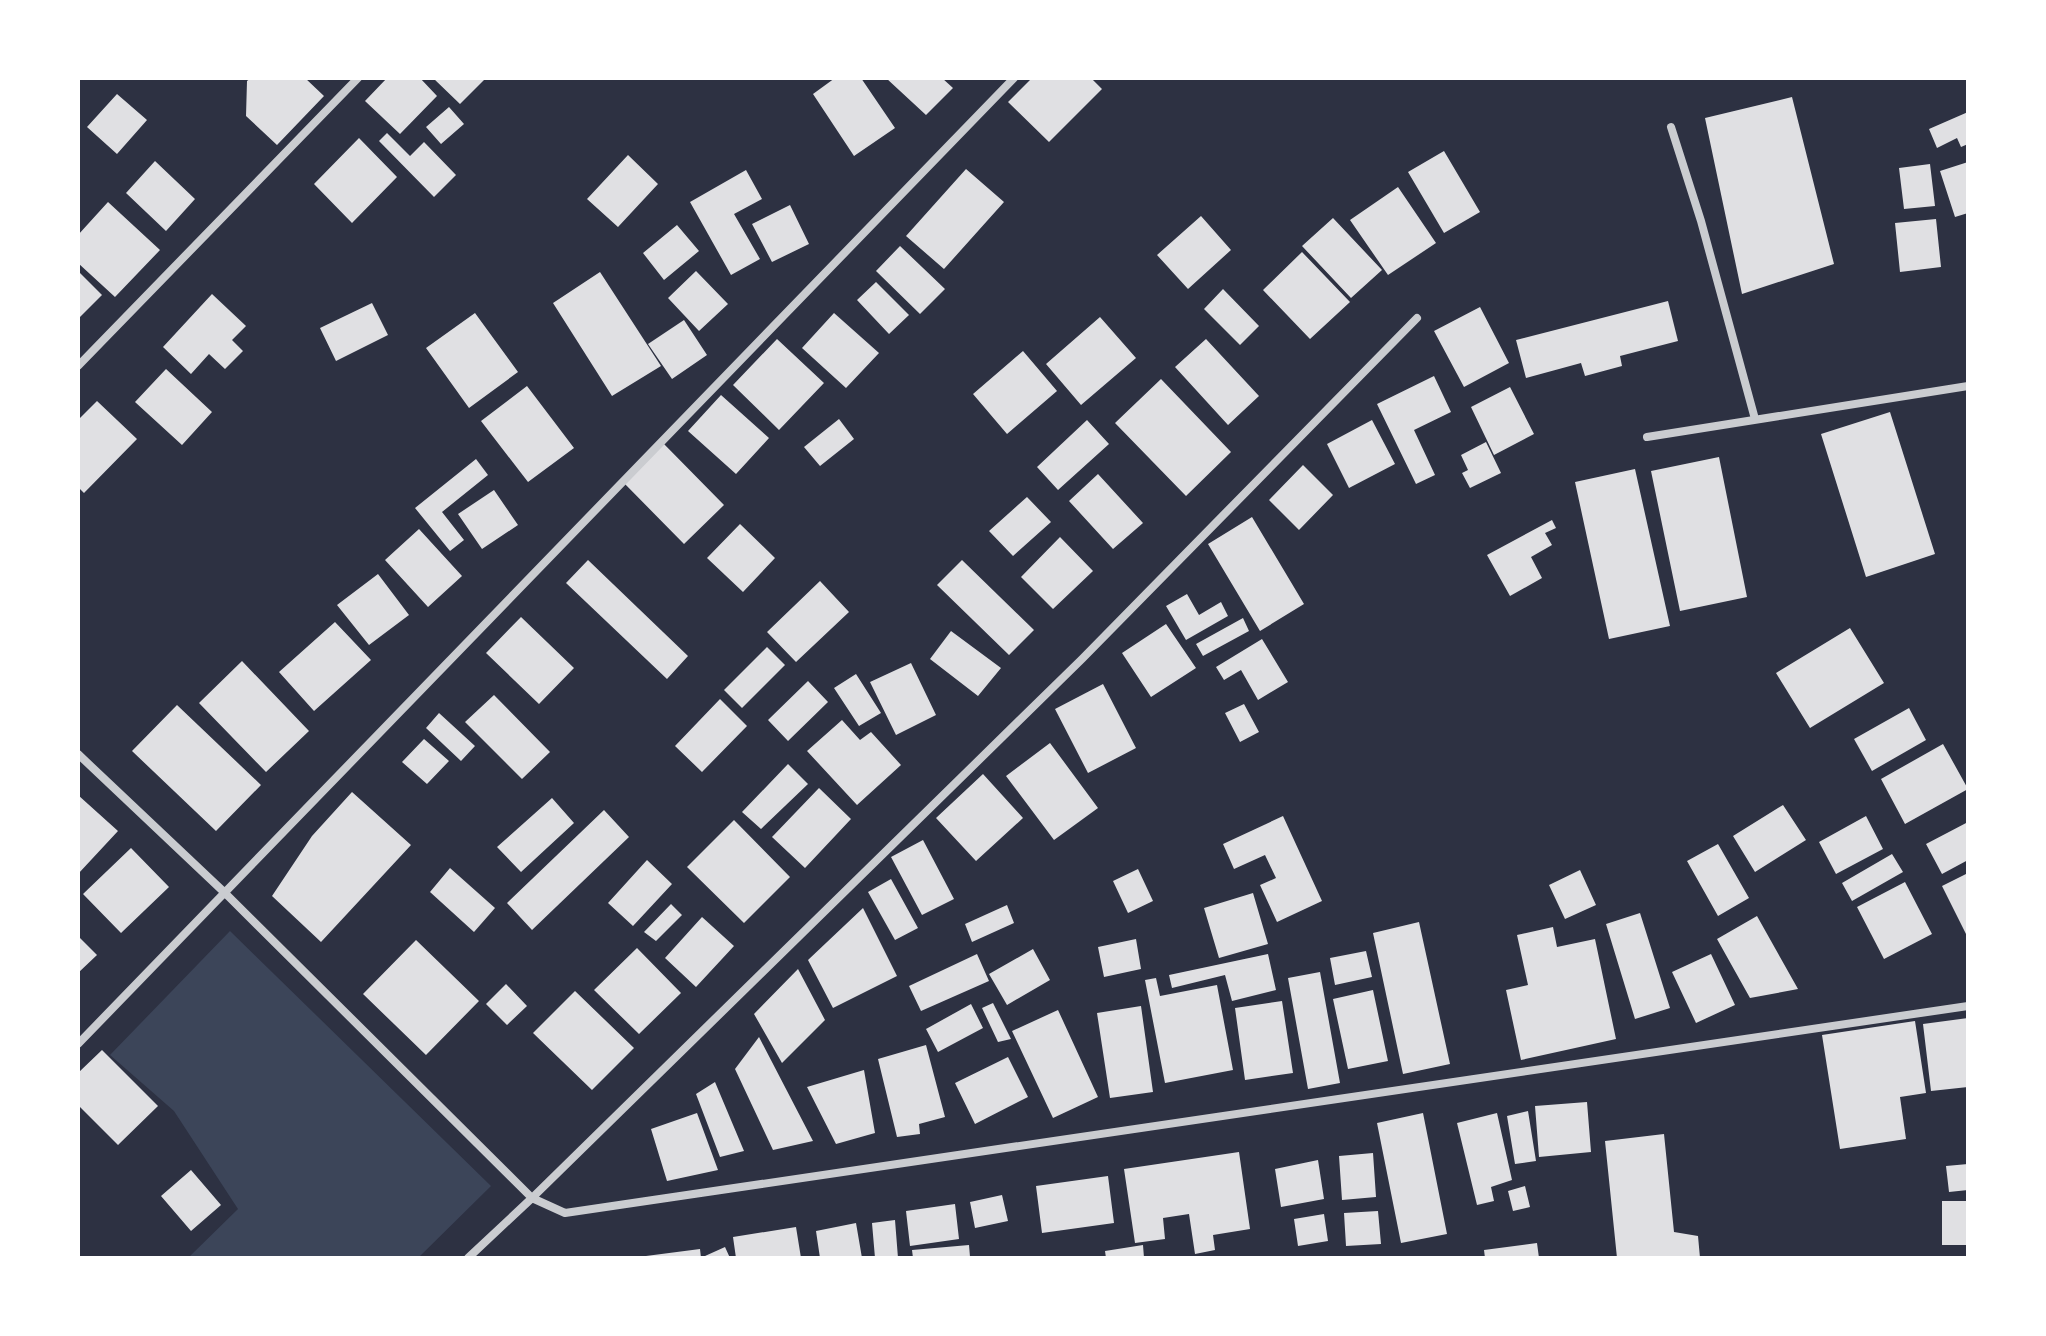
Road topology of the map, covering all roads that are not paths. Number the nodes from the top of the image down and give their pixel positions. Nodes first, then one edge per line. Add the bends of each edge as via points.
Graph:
1 (358, 78) edge
2 (1014, 78) edge
3 (1671, 127) dead end
4 (1417, 318) dead end
5 (78, 366) edge
6 (1968, 386) edge
7 (1755, 419) junction
8 (1647, 437) dead end
9 (78, 754) edge
10 (225, 893) junction
11 (1968, 1006) edge
12 (78, 1044) edge
13 (532, 1198) junction
14 (468, 1258) edge

1 - 5 street
2 - 10 street
3 - 7 street
4 - 13 street via 1082,659
6 - 7 street
7 - 8 street
9 - 10 street
10 - 12 street
10 - 13 street
11 - 13 street via 565,1213
13 - 14 street

